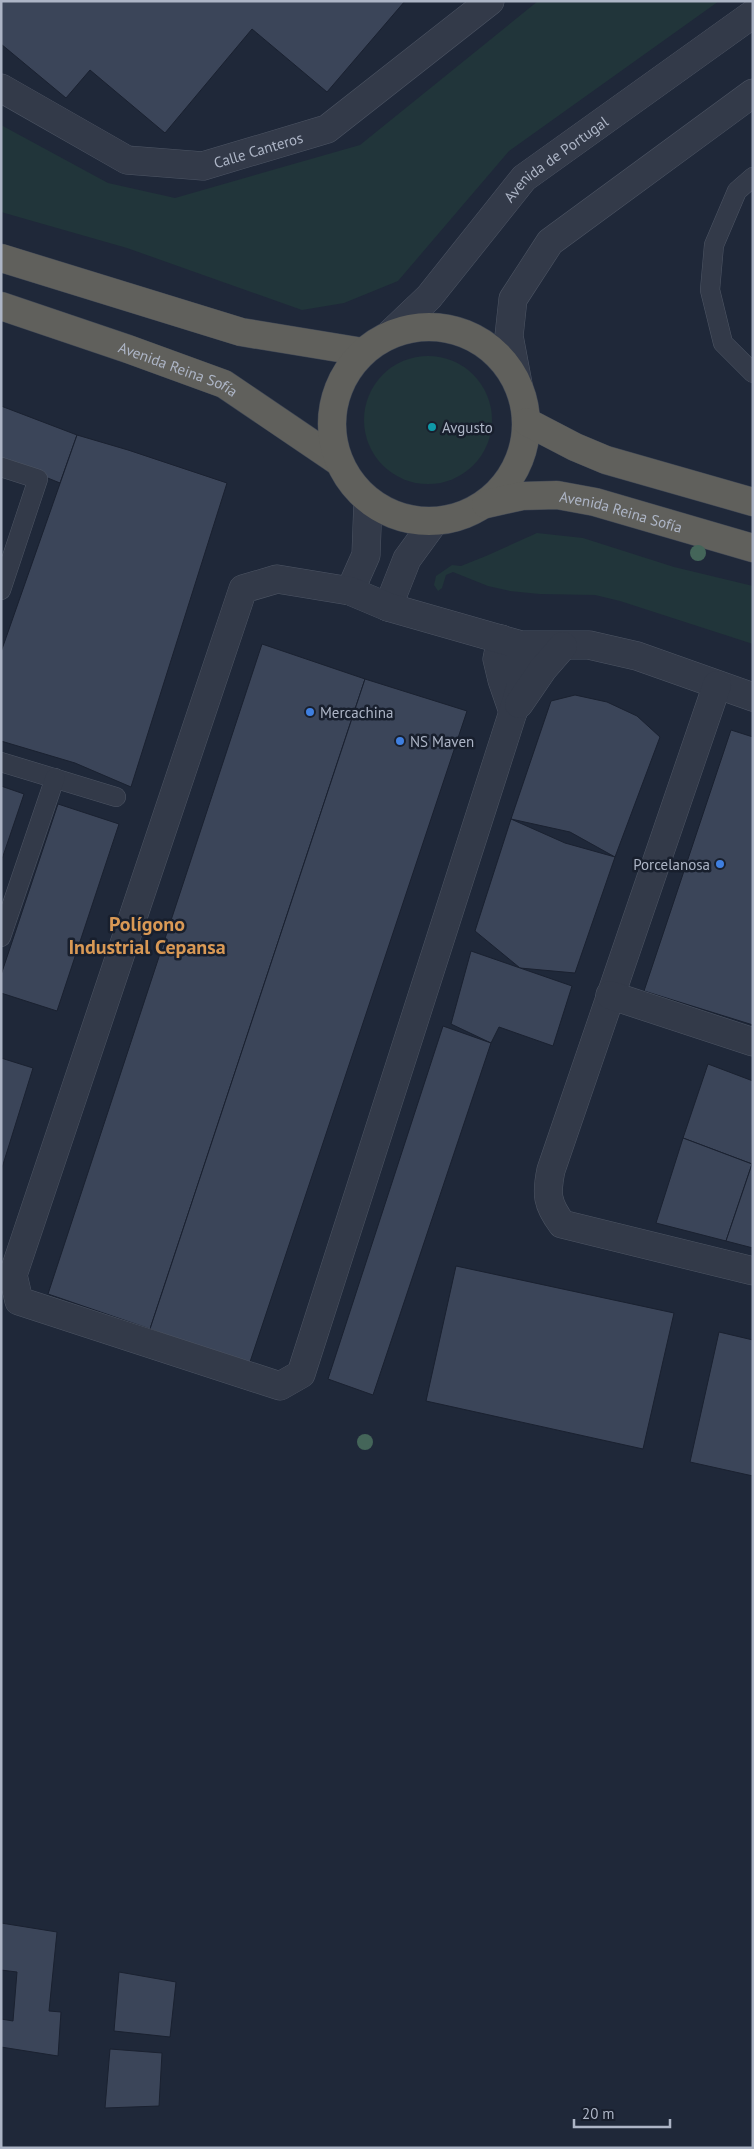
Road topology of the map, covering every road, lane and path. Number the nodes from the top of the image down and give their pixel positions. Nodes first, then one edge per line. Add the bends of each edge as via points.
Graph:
1 (490, 1) edge
2 (753, 14) edge
3 (1, 88) edge
4 (753, 93) edge
5 (753, 177) edge
6 (1, 258) edge
7 (1, 306) edge
8 (389, 335) junction
9 (363, 352) junction
10 (753, 373) edge
11 (518, 384) junction
12 (527, 422) junction
13 (339, 462) junction
14 (1, 467) edge
15 (368, 501) junction
16 (753, 502) edge
17 (486, 504) junction
18 (434, 522) junction
19 (753, 548) edge
20 (1, 590) edge
21 (350, 591) junction
22 (388, 607) junction
23 (511, 642) junction
24 (563, 646) junction
25 (717, 685) junction
26 (753, 697) edge
27 (513, 712) junction
28 (1, 762) edge
29 (55, 778) junction
30 (116, 798) dead end
31 (1, 937) edge
32 (610, 995) junction
33 (753, 1042) edge
34 (753, 1271) edge

1 - 3 street, Calle Canteros via 327,129 203,166 127,160
2 - 8 street, Avenida de Portugal via 524,178 429,297
4 - 11 street via 550,242 513,299 509,336
5 - 10 lane via 737,192 714,245 710,290 723,343
6 - 9 highway via 241,332
7 - 13 highway, Avenida Reina Sofía via 224,384
8 - 9 highway
8 - 11 highway via 418,327 449,329 477,340 501,358
9 - 13 highway via 344,376 333,404 332,434
11 - 12 highway
12 - 16 highway via 606,460
12 - 17 highway via 523,453 509,481
13 - 15 highway via 351,483
14 - 20 lane via 38,479
15 - 18 highway via 396,516
15 - 21 street via 366,555
17 - 18 highway via 461,516
17 - 19 highway, Avenida Reina Sofía via 522,496 558,495 595,502
18 - 22 street via 407,559
21 - 22 street
21 - 27 street via 277,579 243,589 12,1275 19,1301 280,1386 302,1374
22 - 23 street
23 - 24 street
23 - 27 street via 521,685
24 - 25 street via 589,645 637,656
24 - 27 street
25 - 26 street
25 - 32 street
28 - 29 lane
29 - 30 lane
29 - 31 lane
32 - 33 street
32 - 34 street via 551,1170 547,1190 551,1210 562,1224

